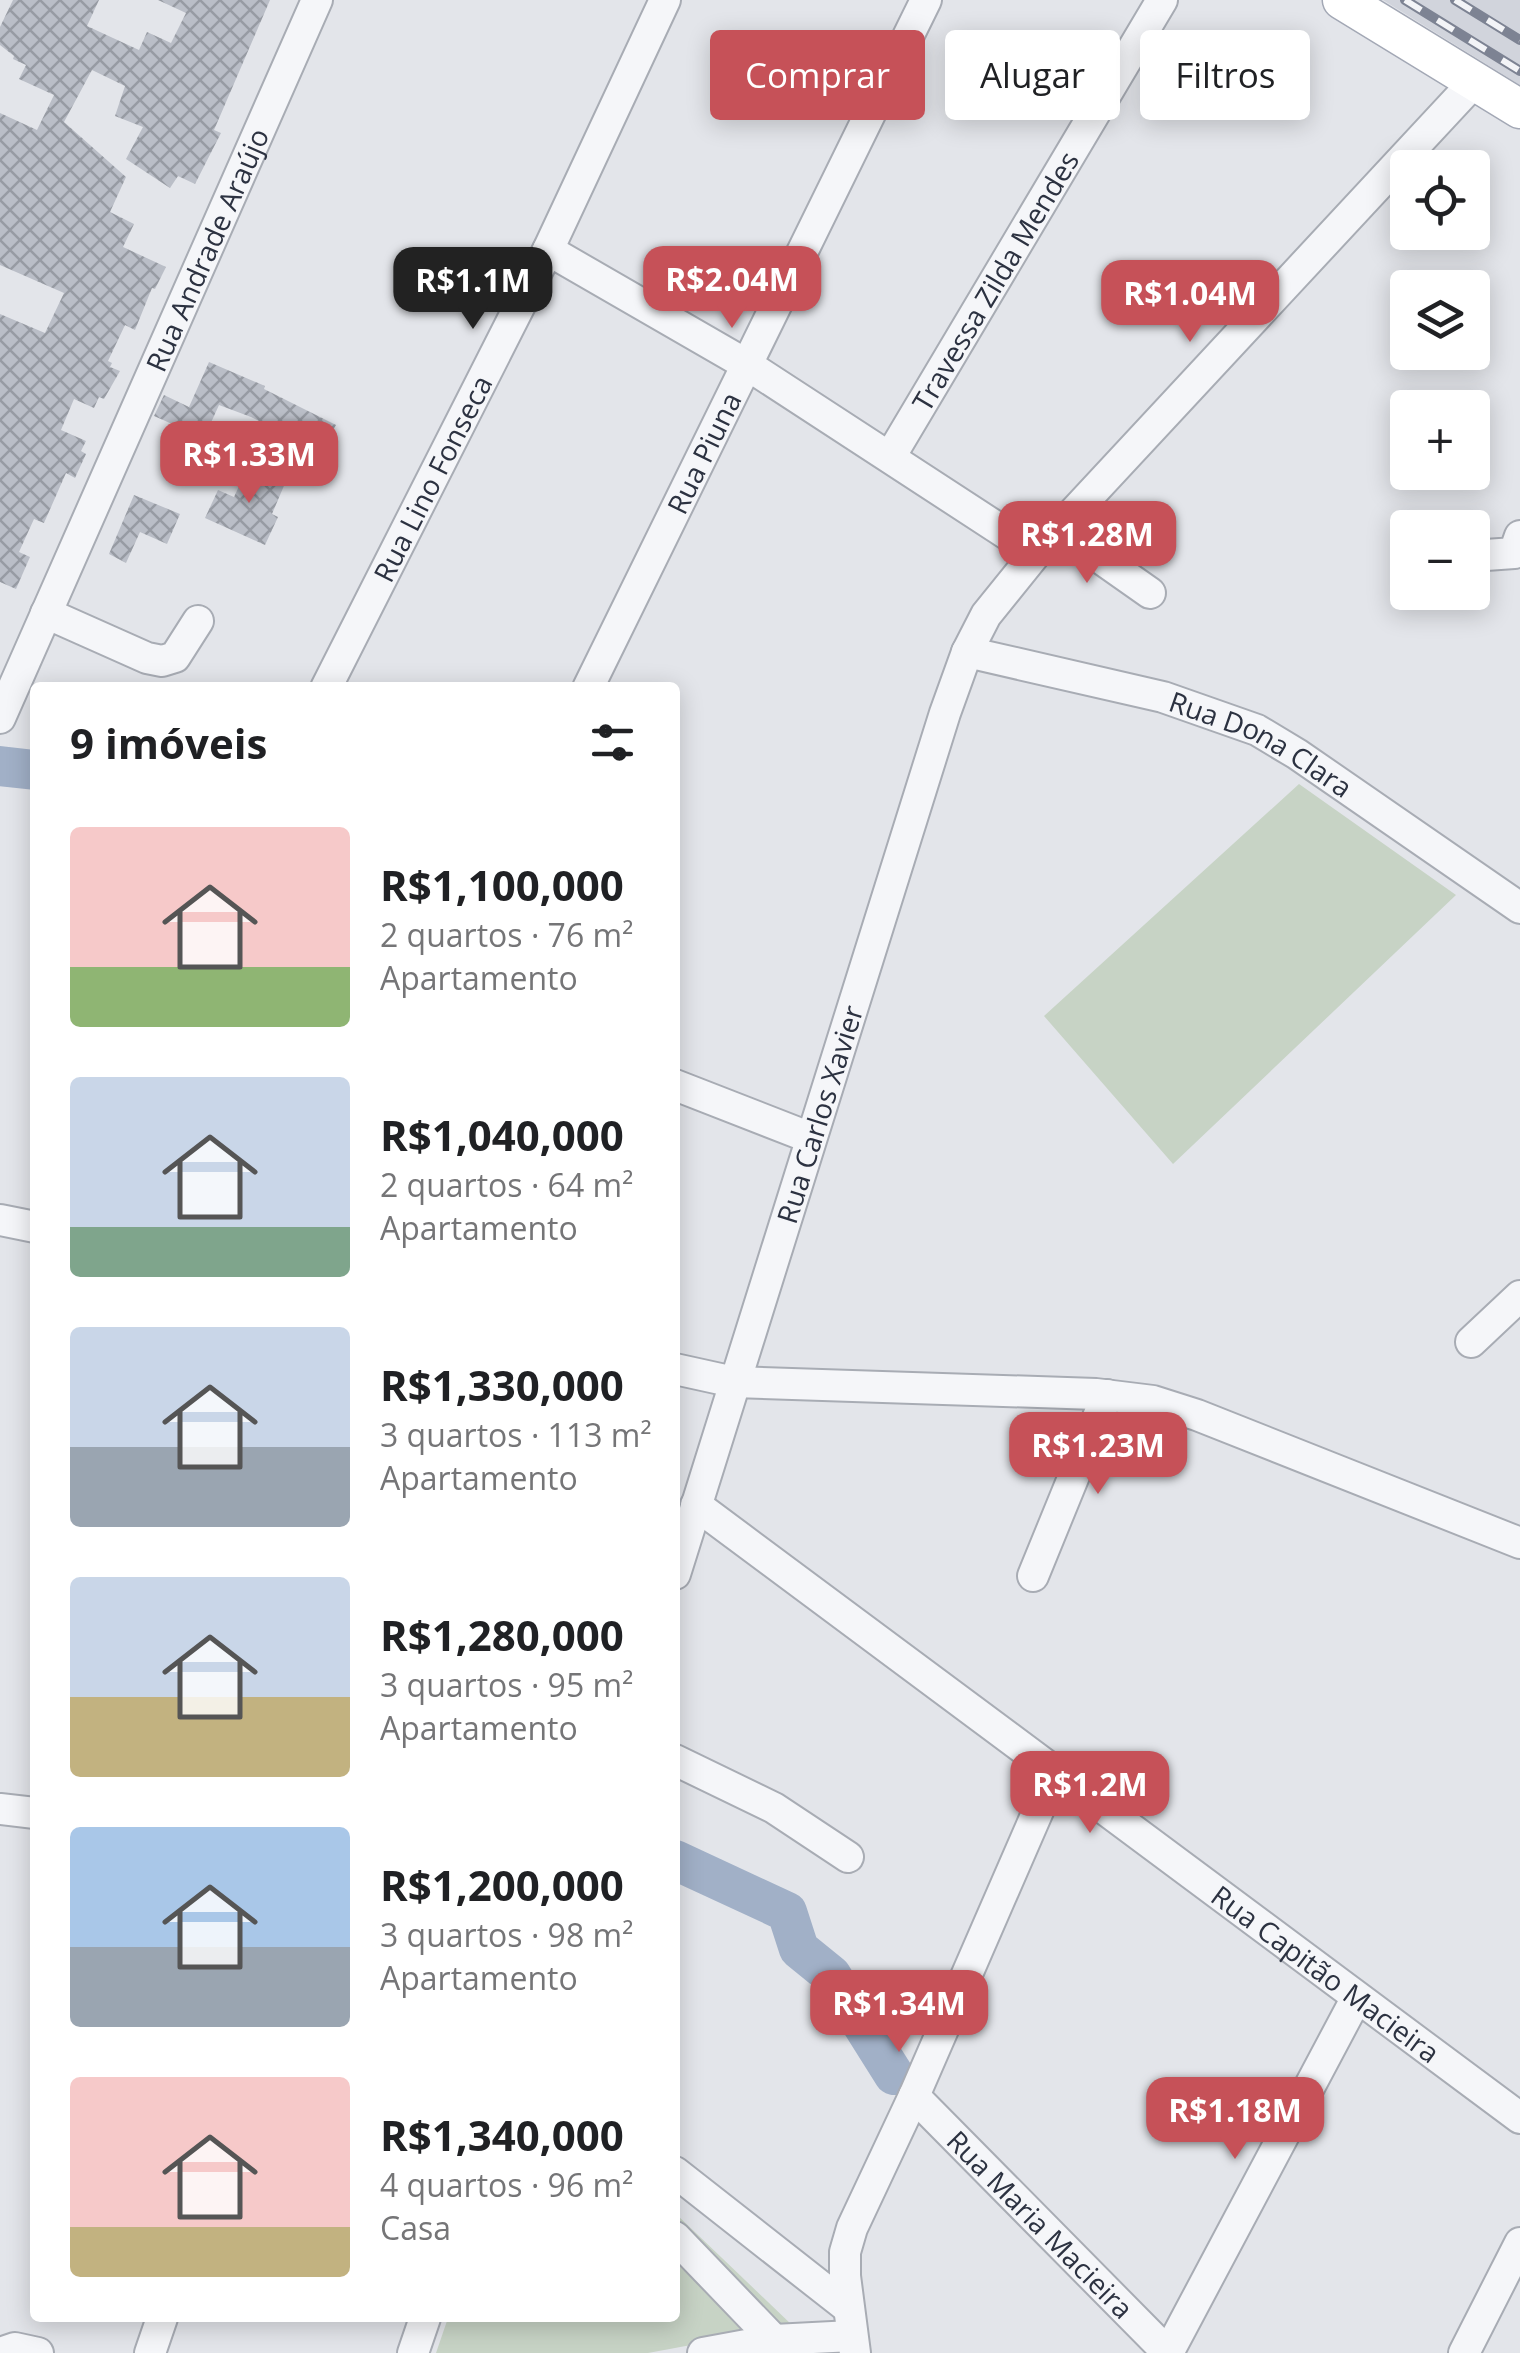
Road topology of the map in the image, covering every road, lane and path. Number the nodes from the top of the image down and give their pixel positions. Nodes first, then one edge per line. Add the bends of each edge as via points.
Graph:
1 (316, 0) edge
2 (665, 0) edge
3 (926, 0) edge
4 (1162, 0) edge
5 (1342, 0) edge
6 (1475, 81) junction
7 (1520, 109) edge
8 (548, 250) junction
9 (748, 366) junction
10 (890, 457) junction
11 (1059, 529) junction
12 (1520, 536) edge
13 (1036, 554) junction
14 (1490, 555) edge
15 (1150, 593) dead end
16 (46, 613) junction
17 (198, 621) dead end
18 (967, 652) junction
19 (175, 657) junction
20 (168, 682) edge
21 (329, 682) edge
22 (591, 682) edge
23 (0, 718) edge
24 (1520, 908) edge
25 (680, 1087) edge
26 (811, 1138) junction
27 (0, 1220) edge
28 (30, 1226) edge
29 (1520, 1296) edge
30 (1471, 1342) dead end
31 (680, 1370) edge
32 (734, 1382) junction
33 (1107, 1395) junction
34 (696, 1506) junction
35 (1520, 1543) edge
36 (680, 1558) edge
37 (1033, 1576) dead end
38 (680, 1762) edge
39 (1055, 1772) junction
40 (0, 1809) edge
41 (30, 1812) edge
42 (848, 1857) dead end
43 (1356, 1999) junction
44 (914, 2096) junction
45 (1520, 2118) edge
46 (680, 2177) edge
47 (680, 2242) edge
48 (1520, 2243) edge
49 (1134, 2319) junction
50 (161, 2322) edge
51 (424, 2322) edge
52 (851, 2332) edge
53 (774, 2340) junction
54 (3, 2351) edge
55 (38, 2353) edge
56 (150, 2353) edge
57 (413, 2353) edge
58 (702, 2353) edge
59 (1128, 2353) edge
60 (1168, 2353) edge
61 (1464, 2353) edge

1 - 16 street, Rua Andrade Araújo
2 - 8 street, Rua Lino Fonseca
3 - 9 street, Rua Piuna
4 - 10 street, Travessa Zilda Mendes
5 - 6 main road
6 - 7 main road
6 - 11 street, Rua Carlos Xavier
8 - 9 street
8 - 21 street, Rua Lino Fonseca
9 - 10 street
9 - 22 street, Rua Piuna
10 - 13 street
11 - 13 street, Rua Carlos Xavier
11 - 15 street
12 - 14 street via 1514,553
13 - 18 street, Rua Carlos Xavier via 986,615
16 - 19 street via 147,658
16 - 23 street, Rua Andrade Araújo
17 - 19 street
18 - 24 street, Rua Dona Clara via 1163,697 1257,730
18 - 26 street, Rua Carlos Xavier
19 - 20 street
25 - 26 street
26 - 32 street, Rua Carlos Xavier
27 - 28 street
29 - 30 street
31 - 32 street
32 - 33 street
32 - 34 street, Rua Carlos Xavier
33 - 35 street via 1197,1415
33 - 37 street
34 - 36 street, Rua Carlos Xavier
34 - 39 street, Rua Capitão Macieira
38 - 42 street via 774,1808
39 - 43 street, Rua Capitão Macieira
39 - 44 street
40 - 41 street
43 - 45 street, Rua Capitão Macieira
43 - 60 street
44 - 49 street, Rua Maria Macieira
44 - 52 street via 845,2252
46 - 52 street
47 - 53 street
48 - 61 street
49 - 59 street
49 - 60 street, Rua Maria Macieira
50 - 56 street
51 - 57 street
52 - 53 street
53 - 58 street
54 - 55 street

